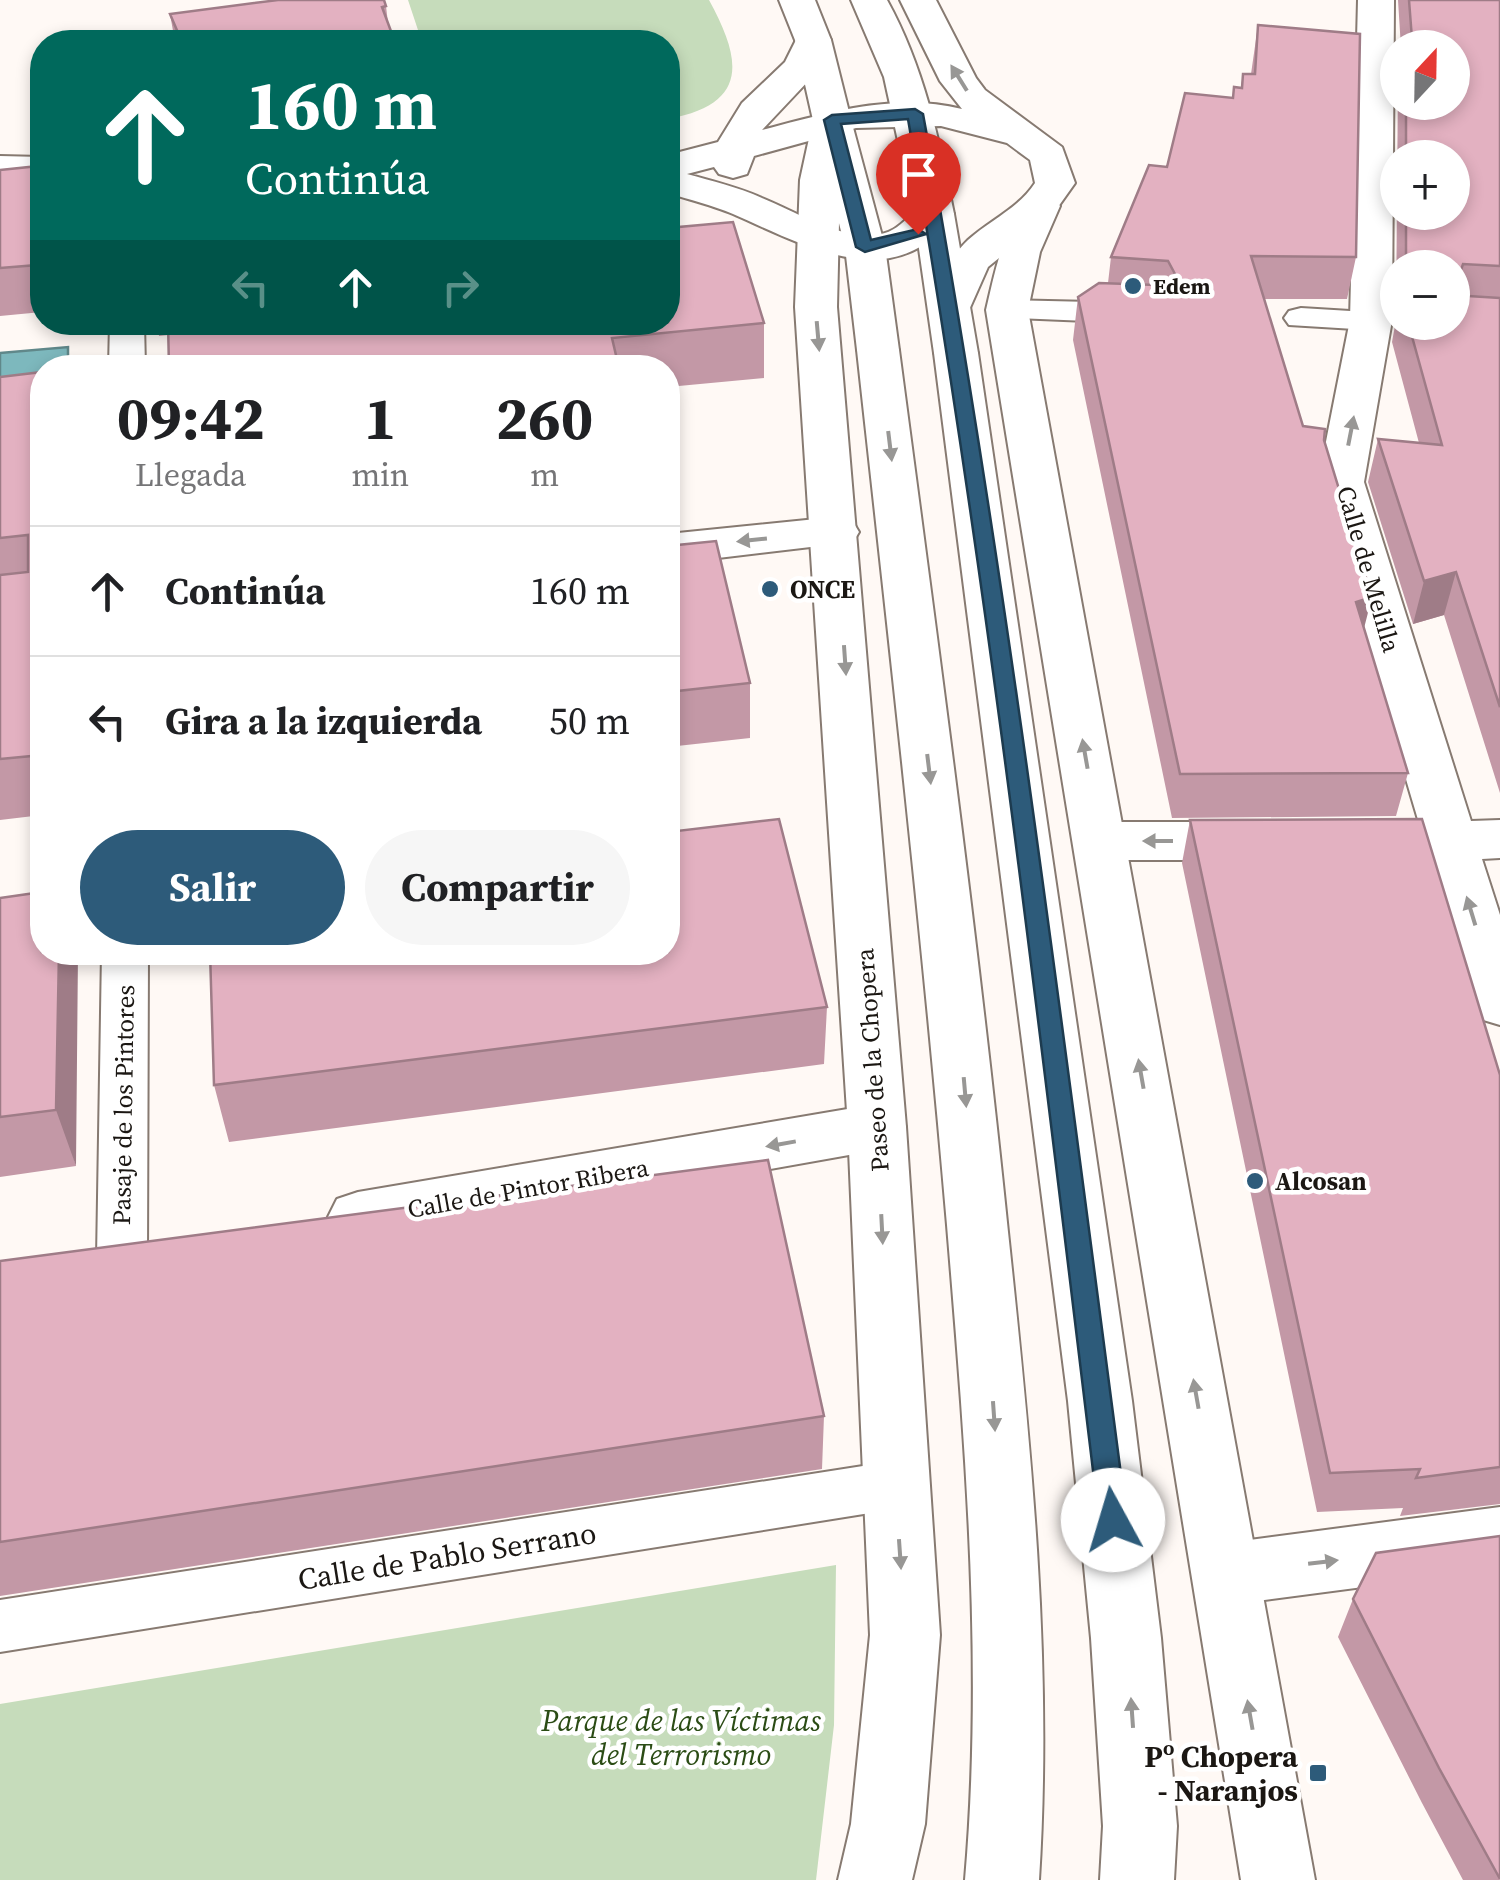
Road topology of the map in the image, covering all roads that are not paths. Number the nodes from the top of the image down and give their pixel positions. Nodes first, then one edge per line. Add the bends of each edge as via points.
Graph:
1 (797, 0) edge
2 (869, 0) edge
3 (918, 0) edge
4 (1376, 0) edge
5 (813, 40) junction
6 (915, 114) junction
7 (832, 120) junction
8 (1023, 136) junction
9 (733, 148) junction
10 (680, 163) edge
11 (0, 168) edge
12 (30, 168) edge
13 (680, 185) edge
14 (747, 206) junction
15 (1040, 206) junction
16 (934, 214) junction
17 (846, 248) junction
18 (1382, 250) edge
19 (1007, 310) junction
20 (1150, 314) edge
21 (1301, 318) dead end
22 (1380, 321) edge
23 (953, 332) junction
24 (1380, 336) edge
25 (836, 532) junction
26 (680, 548) edge
27 (1101, 840) junction
28 (1475, 840) edge
29 (1314, 841) edge
30 (1372, 842) edge
31 (124, 965) edge
32 (1500, 1004) edge
33 (877, 1127) junction
34 (296, 1228) edge
35 (180, 1248) edge
36 (96, 1261) joint
37 (895, 1485) junction
38 (1500, 1538) edge
39 (1227, 1574) junction
40 (0, 1626) edge
41 (875, 1880) edge
42 (1002, 1880) edge
43 (1137, 1880) edge
44 (1278, 1880) edge

1 - 5 main road, Paseo de la Chopera
2 - 6 main road via 890,35
8 -> 3 main road via 958,80
4 - 18 main road, Calle de Melilla
5 - 7 main road, Paseo de la Chopera
5 - 9 main road via 801,67 759,104
6 - 7 main road
6 - 8 main road
6 - 16 main road
7 - 9 main road
7 - 17 main road, Paseo de la Chopera
8 - 15 main road via 1048,155 1052,169 1054,184
9 - 10 main road
9 - 14 main road
11 - 12 main road
13 - 14 main road
14 - 17 main road
15 - 19 main road
15 - 23 main road via 972,260
16 - 17 main road via 918,234
16 - 23 main road
17 -> 25 main road, Paseo de la Chopera via 816,307
17 -> 42 main road, Paseo de la Chopera via 876,330 960,1025 1007,1611 1009,1808
19 - 20 street
27 -> 19 main road
21 - 22 street
43 -> 23 main road via 1140,1826 1126,1638 1100,1401
28 -> 24 main road, Calle de Melilla via 1341,482
25 -> 26 main road
25 -> 33 main road, Paseo de la Chopera
29 -> 27 main road
39 -> 27 main road
28 - 30 main road
32 -> 28 main road, Calle de Melilla
31 - 36 street, Pasaje de los Pintores
33 -> 34 main road, Calle de Pintor Ribera
33 -> 37 main road, Paseo de la Chopera
35 - 36 main road
37 - 40 street, Calle de Pablo Serrano
37 -> 41 main road, Paseo de la Chopera via 906,1635 888,1824
39 -> 38 main road
44 -> 39 main road

